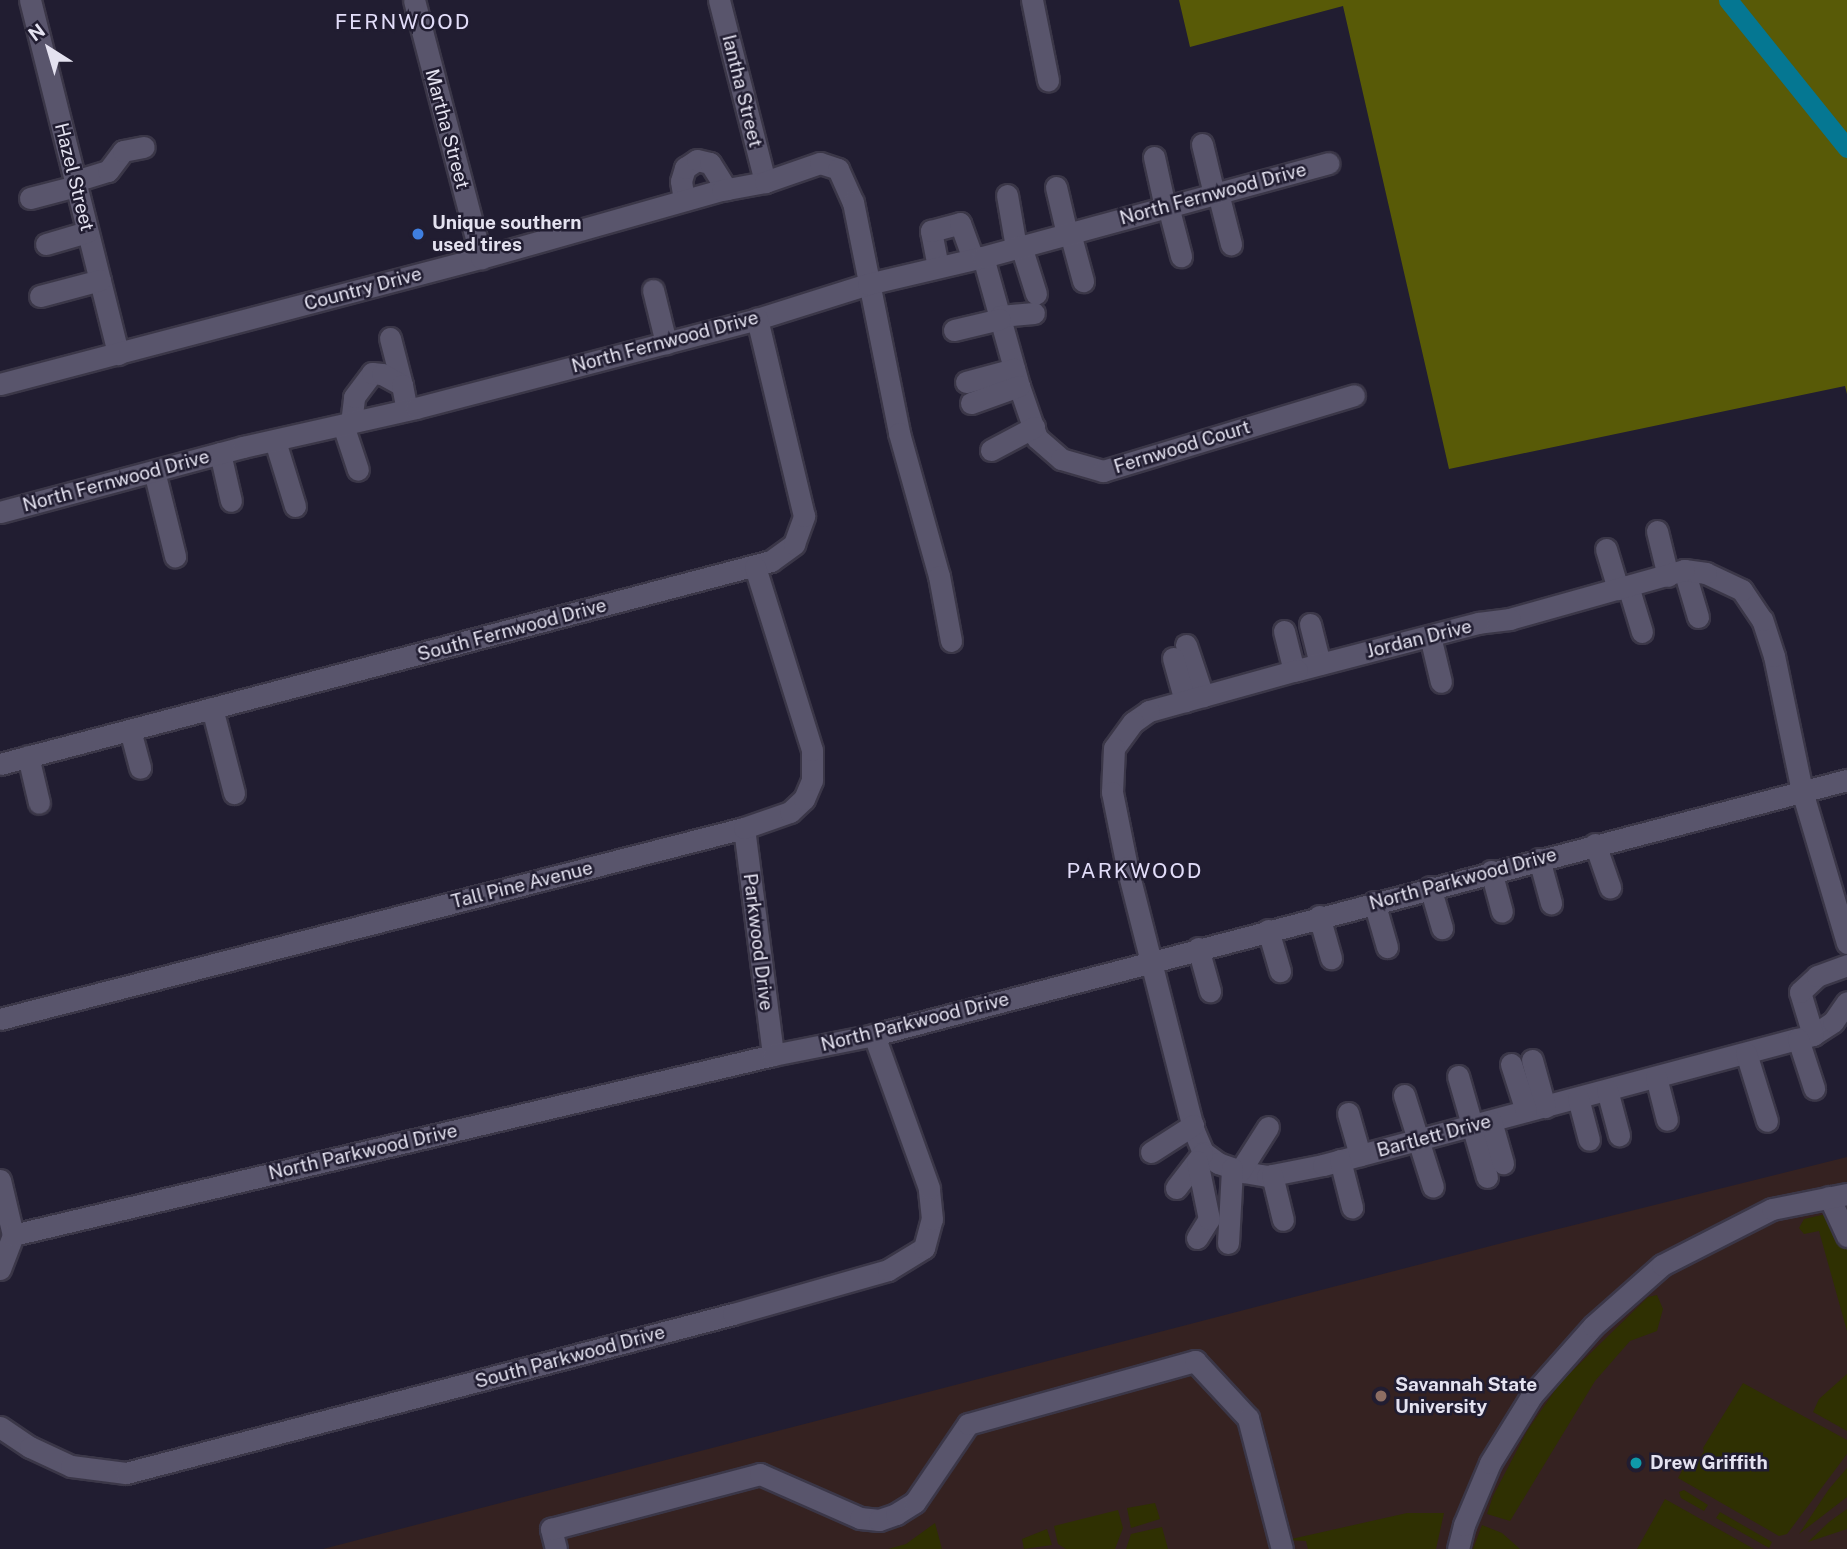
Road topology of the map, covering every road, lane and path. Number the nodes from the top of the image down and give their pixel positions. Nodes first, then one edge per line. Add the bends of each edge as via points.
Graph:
1 (30, 0) edge
2 (414, 0) edge
3 (719, 0) edge
4 (1032, 0) edge
5 (1048, 79) dead end
6 (1202, 144) dead end
7 (144, 147) dead end
8 (1154, 157) dead end
9 (1328, 163) dead end
10 (765, 182) junction
11 (75, 184) junction
12 (1056, 187) dead end
13 (726, 189) junction
14 (1216, 193) junction
15 (1007, 195) dead end
16 (30, 198) dead end
17 (684, 200) junction
18 (1167, 207) junction
19 (88, 232) junction
20 (1068, 234) junction
21 (46, 244) dead end
22 (1231, 244) dead end
23 (1019, 247) junction
24 (1181, 256) dead end
25 (481, 258) junction
26 (978, 258) junction
27 (938, 267) junction
28 (100, 280) junction
29 (1083, 281) dead end
30 (868, 284) junction
31 (653, 290) dead end
32 (40, 296) dead end
33 (1000, 317) junction
34 (757, 319) junction
35 (954, 330) dead end
36 (390, 338) dead end
37 (666, 343) junction
38 (118, 354) junction
39 (1016, 377) junction
40 (0, 384) edge
41 (402, 386) junction
42 (969, 393) dead end
43 (1354, 395) dead end
44 (407, 410) junction
45 (347, 424) junction
46 (1034, 427) junction
47 (275, 441) junction
48 (991, 450) dead end
49 (220, 453) junction
50 (358, 470) dead end
51 (154, 471) junction
52 (231, 500) dead end
53 (295, 506) dead end
54 (0, 512) edge
55 (1657, 531) dead end
56 (1606, 549) dead end
57 (175, 556) dead end
58 (755, 567) junction
59 (1676, 573) junction
60 (1609, 587) junction
61 (1698, 617) dead end
62 (1310, 624) dead end
63 (1284, 631) dead end
64 (1642, 632) dead end
65 (1430, 636) junction
66 (951, 641) dead end
67 (1180, 651) dead end
68 (1320, 664) junction
69 (1294, 670) junction
70 (1441, 682) dead end
71 (1194, 699) junction
72 (212, 708) junction
73 (130, 730) junction
74 (28, 756) junction
75 (0, 764) edge
76 (140, 768) dead end
77 (1847, 780) edge
78 (1802, 791) junction
79 (234, 793) dead end
80 (39, 803) dead end
81 (744, 828) junction
82 (1595, 844) junction
83 (1539, 859) junction
84 (1491, 871) junction
85 (1430, 887) junction
86 (1610, 887) dead end
87 (1842, 899) edge
88 (1374, 902) junction
89 (1551, 903) dead end
90 (1502, 912) dead end
91 (1319, 916) junction
92 (1442, 928) dead end
93 (1268, 930) junction
94 (1847, 943) edge
95 (1387, 947) dead end
96 (1198, 948) junction
97 (1331, 958) dead end
98 (1149, 961) junction
99 (1847, 965) edge
100 (1280, 971) dead end
101 (1210, 991) dead end
102 (1844, 1015) edge
103 (0, 1020) edge
104 (874, 1035) junction
105 (1805, 1037) junction
106 (1746, 1054) junction
107 (773, 1055) junction
108 (1532, 1060) dead end
109 (1511, 1064) dead end
110 (1458, 1076) dead end
111 (1656, 1077) junction
112 (1814, 1088) dead end
113 (1607, 1090) junction
114 (1404, 1095) dead end
115 (1578, 1098) junction
116 (1535, 1109) junction
117 (1348, 1113) dead end
118 (1667, 1120) dead end
119 (1767, 1121) dead end
120 (1483, 1123) junction
121 (1193, 1125) junction
122 (1268, 1127) dead end
123 (1619, 1136) dead end
124 (1417, 1140) junction
125 (1589, 1140) dead end
126 (1150, 1152) dead end
127 (1200, 1156) junction
128 (1350, 1158) junction
129 (1236, 1169) junction
130 (1495, 1170) dead end
131 (1272, 1175) junction
132 (0, 1180) edge
133 (1433, 1187) dead end
134 (1175, 1188) dead end
135 (1838, 1195) edge
136 (1352, 1207) dead end
137 (1283, 1220) dead end
138 (13, 1235) junction
139 (1847, 1236) edge
140 (1197, 1238) dead end
141 (1228, 1243) dead end
142 (0, 1269) edge
143 (0, 1427) edge
144 (556, 1549) edge
145 (1282, 1549) edge
146 (1458, 1549) edge

1 - 11 street, Hazel Street
2 - 25 street, Martha Street
3 - 10 street, Iantha Street
4 - 5 street
6 - 14 street
7 - 11 street via 123,151 108,172
8 - 18 street
9 - 14 street, North Fernwood Drive
10 - 13 street, Country Drive
10 - 30 street, Country Drive via 820,163 838,169 853,202
11 - 16 street
11 - 19 street, Hazel Street
12 - 20 street
13 - 17 street, Country Drive
13 - 17 street via 710,163 697,160 685,168 681,181
14 - 18 street, North Fernwood Drive
14 - 22 street
15 - 23 street
17 - 25 street, Country Drive
18 - 20 street, North Fernwood Drive
18 - 24 street
19 - 21 street
19 - 28 street, Hazel Street
20 - 23 street, North Fernwood Drive
20 - 29 street
23 - 26 street, North Fernwood Drive
23 - 33 street via 1035,304
25 - 38 street, Country Drive
26 - 27 street, North Fernwood Drive
26 - 27 street, Fernwood Court via 960,223 931,231
26 - 33 street, Fernwood Court
27 - 30 street, North Fernwood Drive
28 - 32 street
28 - 38 street, Hazel Street
30 - 34 street, North Fernwood Drive
30 - 66 street, Country Drive via 899,433 939,576
31 - 37 street
33 - 35 street
33 - 39 street, Fernwood Court
34 - 37 street, North Fernwood Drive
34 - 58 street, South Fernwood Drive via 804,516 794,544
36 - 41 street
37 - 44 street, North Fernwood Drive
38 - 40 street, Country Drive
39 - 42 street
39 - 46 street, Fernwood Court
41 - 44 street
41 - 45 street via 372,373 354,397
43 - 46 street, Fernwood Court via 1103,471 1062,458 1037,438
44 - 45 street, North Fernwood Drive
45 - 47 street, North Fernwood Drive
45 - 50 street
46 - 48 street
47 - 49 street, North Fernwood Drive
47 - 53 street
49 - 51 street, North Fernwood Drive
49 - 52 street
51 - 54 street, North Fernwood Drive
51 - 57 street
55 - 59 street
56 - 60 street
58 - 72 street, South Fernwood Drive
58 - 81 street, Tall Pine Avenue via 812,750 812,780 804,799 790,812
59 - 60 street, Jordan Drive
59 - 61 street
59 - 78 street, Jordan Drive via 1706,573 1742,590 1762,620
60 - 64 street
60 - 65 street, Jordan Drive via 1510,619
62 - 68 street
63 - 69 street
65 - 68 street, Jordan Drive
65 - 70 street
67 - 71 street
68 - 69 street, Jordan Drive
69 - 71 street, Jordan Drive
71 - 98 street, Jordan Drive via 1149,711 1133,722 1114,748 1112,792
72 - 73 street, South Fernwood Drive
72 - 79 street
73 - 74 street, South Fernwood Drive
73 - 76 street
74 - 75 street, South Fernwood Drive
74 - 80 street
77 - 78 street, North Parkwood Drive
78 - 82 street, North Parkwood Drive
78 - 87 street
81 - 103 street, Tall Pine Avenue
81 - 107 street, Parkwood Drive
82 - 83 street, North Parkwood Drive
82 - 86 street
83 - 84 street, North Parkwood Drive
83 - 89 street
84 - 85 street, North Parkwood Drive
84 - 90 street
85 - 88 street, North Parkwood Drive
85 - 92 street
87 - 94 street
88 - 91 street, North Parkwood Drive
88 - 95 street
91 - 93 street, North Parkwood Drive
91 - 97 street
93 - 96 street, North Parkwood Drive
93 - 100 street
96 - 98 street, North Parkwood Drive
96 - 101 street
98 - 104 street, North Parkwood Drive
98 - 121 street
99 - 105 street via 1816,976 1800,992
102 - 105 street, Bartlett Drive
104 - 107 street, North Parkwood Drive
104 - 143 street, South Parkwood Drive via 929,1188 932,1219 924,1248 888,1270 126,1473 71,1466
105 - 106 street, Bartlett Drive
105 - 112 street
106 - 111 street, Bartlett Drive
106 - 119 street
107 - 138 street, North Parkwood Drive
108 - 116 street
109 - 116 street
110 - 120 street
111 - 113 street, Bartlett Drive
111 - 118 street
113 - 115 street, Bartlett Drive
113 - 123 street
114 - 124 street
115 - 116 street, Bartlett Drive
115 - 125 street
116 - 120 street, Bartlett Drive
117 - 128 street
120 - 124 street, Bartlett Drive
120 - 130 street
121 - 126 street
121 - 127 street
122 - 129 street
124 - 128 street, Bartlett Drive
124 - 133 street
127 - 129 street, Bartlett Drive
127 - 134 street
127 - 140 street via 1209,1219
128 - 131 street, Bartlett Drive
128 - 136 street
129 - 131 street, Bartlett Drive
129 - 141 street
131 - 137 street
132 - 138 street
135 - 139 street
135 - 146 street via 1772,1209 1662,1265 1586,1332 1532,1395 1490,1463
138 - 142 street
144 - 145 street via 551,1529 760,1474 860,1518 879,1520 915,1502 968,1424 1195,1361 1248,1418

